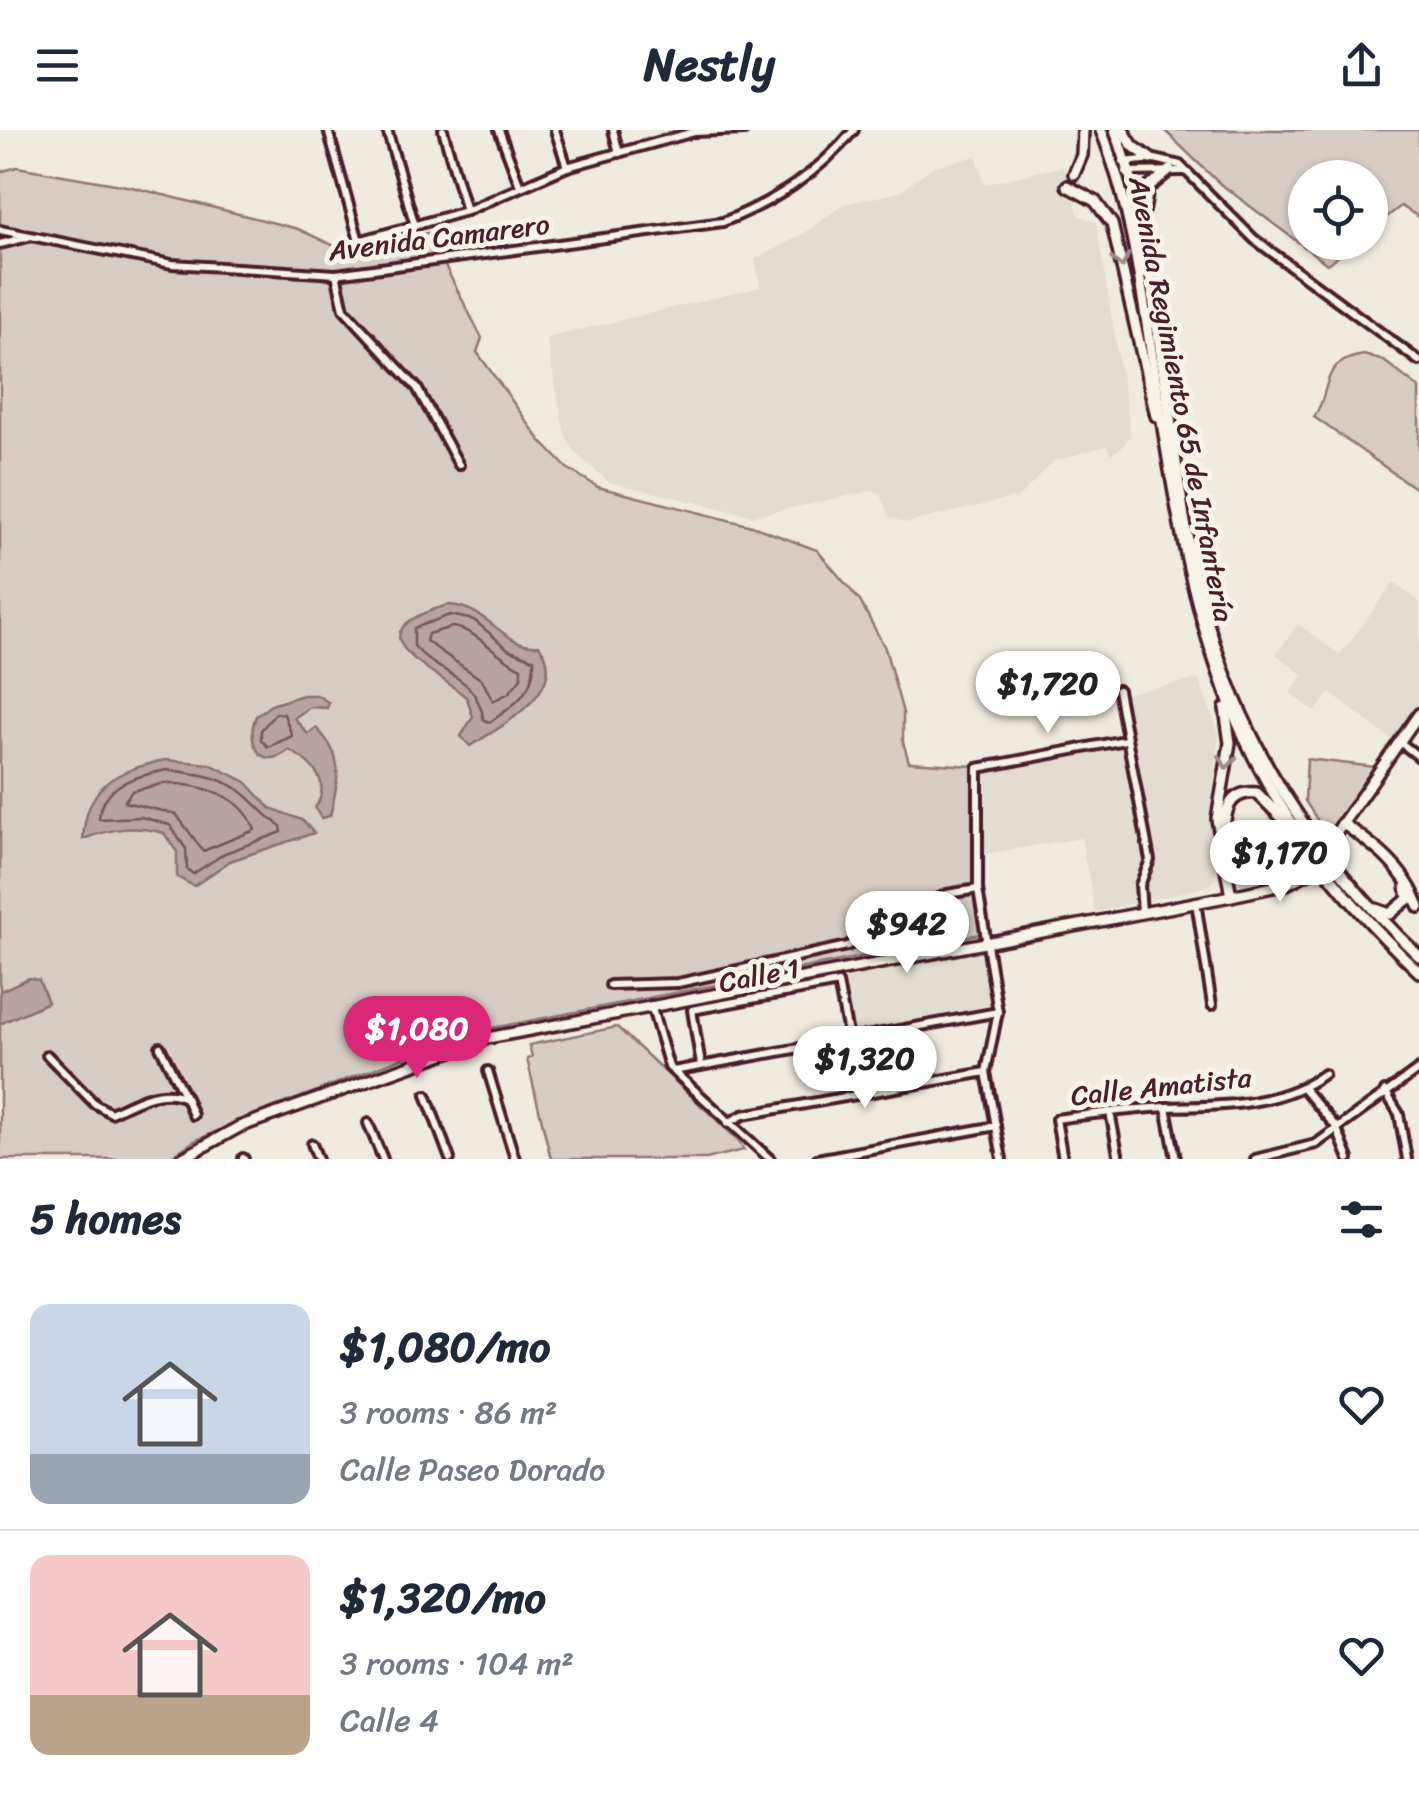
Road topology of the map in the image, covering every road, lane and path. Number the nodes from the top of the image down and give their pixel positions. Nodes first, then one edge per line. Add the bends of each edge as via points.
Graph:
1 (328, 130) edge
2 (387, 130) edge
3 (443, 130) edge
4 (499, 130) edge
5 (556, 130) edge
6 (612, 130) edge
7 (744, 130) edge
8 (854, 130) edge
9 (1083, 130) edge
10 (1100, 130) edge
11 (1114, 130) edge
12 (1124, 130) edge
13 (672, 134) edge
14 (619, 152) junction
15 (1151, 159) junction
16 (1128, 166) junction
17 (566, 167) junction
18 (1115, 169) junction
19 (1170, 170) junction
20 (1184, 171) junction
21 (1074, 174) dead end
22 (520, 186) junction
23 (1067, 186) dead end
24 (466, 211) junction
25 (415, 226) junction
26 (0, 230) edge
27 (29, 236) junction
28 (1144, 238) junction
29 (0, 244) edge
30 (336, 274) junction
31 (1419, 361) edge
32 (1167, 456) junction
33 (459, 465) dead end
34 (1220, 686) junction
35 (1118, 690) dead end
36 (1419, 714) edge
37 (1125, 740) junction
38 (1400, 742) junction
39 (1419, 757) edge
40 (1342, 823) junction
41 (1292, 826) junction
42 (1222, 838) junction
43 (1402, 874) junction
44 (978, 889) junction
45 (1232, 896) junction
46 (1196, 902) junction
47 (1366, 906) junction
48 (1419, 907) edge
49 (1142, 912) junction
50 (987, 942) junction
51 (1419, 956) edge
52 (1419, 972) edge
53 (610, 985) dead end
54 (650, 1004) junction
55 (1212, 1004) dead end
56 (998, 1012) junction
57 (849, 1038) junction
58 (160, 1048) dead end
59 (47, 1055) dead end
60 (701, 1065) junction
61 (1419, 1069) edge
62 (673, 1071) junction
63 (488, 1072) dead end
64 (986, 1072) junction
65 (1324, 1074) dead end
66 (1304, 1088) junction
67 (1385, 1091) junction
68 (860, 1094) junction
69 (426, 1095) dead end
70 (186, 1098) junction
71 (1166, 1108) junction
72 (1110, 1112) junction
73 (193, 1114) dead end
74 (728, 1122) junction
75 (368, 1123) dead end
76 (996, 1126) junction
77 (1336, 1127) junction
78 (312, 1144) dead end
79 (1290, 1156) edge
80 (180, 1159) edge
81 (318, 1159) edge
82 (383, 1159) edge
83 (450, 1159) edge
84 (515, 1159) edge
85 (770, 1159) edge
86 (817, 1159) edge
87 (1002, 1159) edge
88 (1063, 1159) edge
89 (1119, 1159) edge
90 (1176, 1159) edge
91 (1255, 1159) edge
92 (1350, 1159) edge
93 (1407, 1159) edge

1 - 25 street via 359,241
2 - 25 street
3 - 24 street
4 - 22 street
5 - 17 street
6 - 14 street
7 - 13 street
8 - 30 street, Avenida Camarero via 810,176 722,222
9 - 21 main road
10 - 18 main road, Avenida Regimiento 65 de Infantería
11 - 16 main road, Avenida Regimiento 65 de Infantería
12 - 15 main road
13 - 14 street
14 - 17 street
15 - 16 street
15 - 20 street via 1175,162
16 - 18 street
16 - 19 street
16 - 28 main road, Avenida Regimiento 65 de Infantería
17 - 22 street
18 - 32 main road, Avenida Regimiento 65 de Infantería via 1138,264
19 - 20 street
19 - 28 main road via 1148,188
20 - 31 street via 1254,240
22 - 24 street
23 -> 32 main road via 1095,202 1112,224
24 - 25 street
26 - 27 street, Avenida Camarero
27 - 29 street
27 - 30 street, Avenida Camarero via 172,264
28 - 47 main road, Avenida Regimiento 65 de Infantería via 1198,581 1215,644 1287,801
30 - 33 street via 344,309 417,388
32 - 34 main road, Avenida Regimiento 65 de Infantería via 1189,580
34 - 41 main road, Avenida Regimiento 65 de Infantería
34 -> 42 main road via 1230,743 1217,811
35 - 37 street
36 - 38 main road
37 - 44 street via 978,768
37 - 49 street via 1150,860 1140,885
38 - 39 street
38 - 40 main road
40 - 43 main road
40 - 45 main road, bridge via 1312,871
41 - 42 main road via 1250,792 1229,803
41 - 52 main road, Avenida Regimiento 65 de Infantería via 1350,902
42 - 45 main road
43 - 47 main road via 1409,893 1402,908 1383,914
43 - 48 main road
44 - 50 street
44 - 53 street via 948,894 847,946 678,983
45 - 46 main road
46 - 49 main road
46 - 55 street
47 - 51 main road, Avenida Regimiento 65 de Infantería
49 - 50 main road
50 - 54 main road
50 - 56 street
54 - 62 street
54 - 80 main road via 430,1055 238,1127
56 - 57 street
56 - 64 street
57 - 60 street
57 - 60 street, Calle 1 via 838,983 824,985 692,1010
57 - 68 street, Calle 1
58 - 70 street
59 - 70 street via 111,1113 144,1097 174,1092
60 - 62 street
61 - 67 street
62 - 74 street
63 - 84 street
64 - 68 street
64 - 76 street
65 - 66 street, Calle Amatista
66 - 71 street, Calle Amatista via 1212,1109
66 - 77 street
67 - 77 street
67 - 93 street via 1398,1114
68 - 74 street
69 - 83 street
70 - 73 street
71 - 72 street, Calle Amatista
71 - 90 street
72 - 88 street, Calle Amatista via 1056,1119
72 - 89 street
74 - 85 street
75 - 82 street
76 - 86 street
76 - 87 street
77 - 79 street
77 - 92 street
78 - 81 street
79 - 91 street

